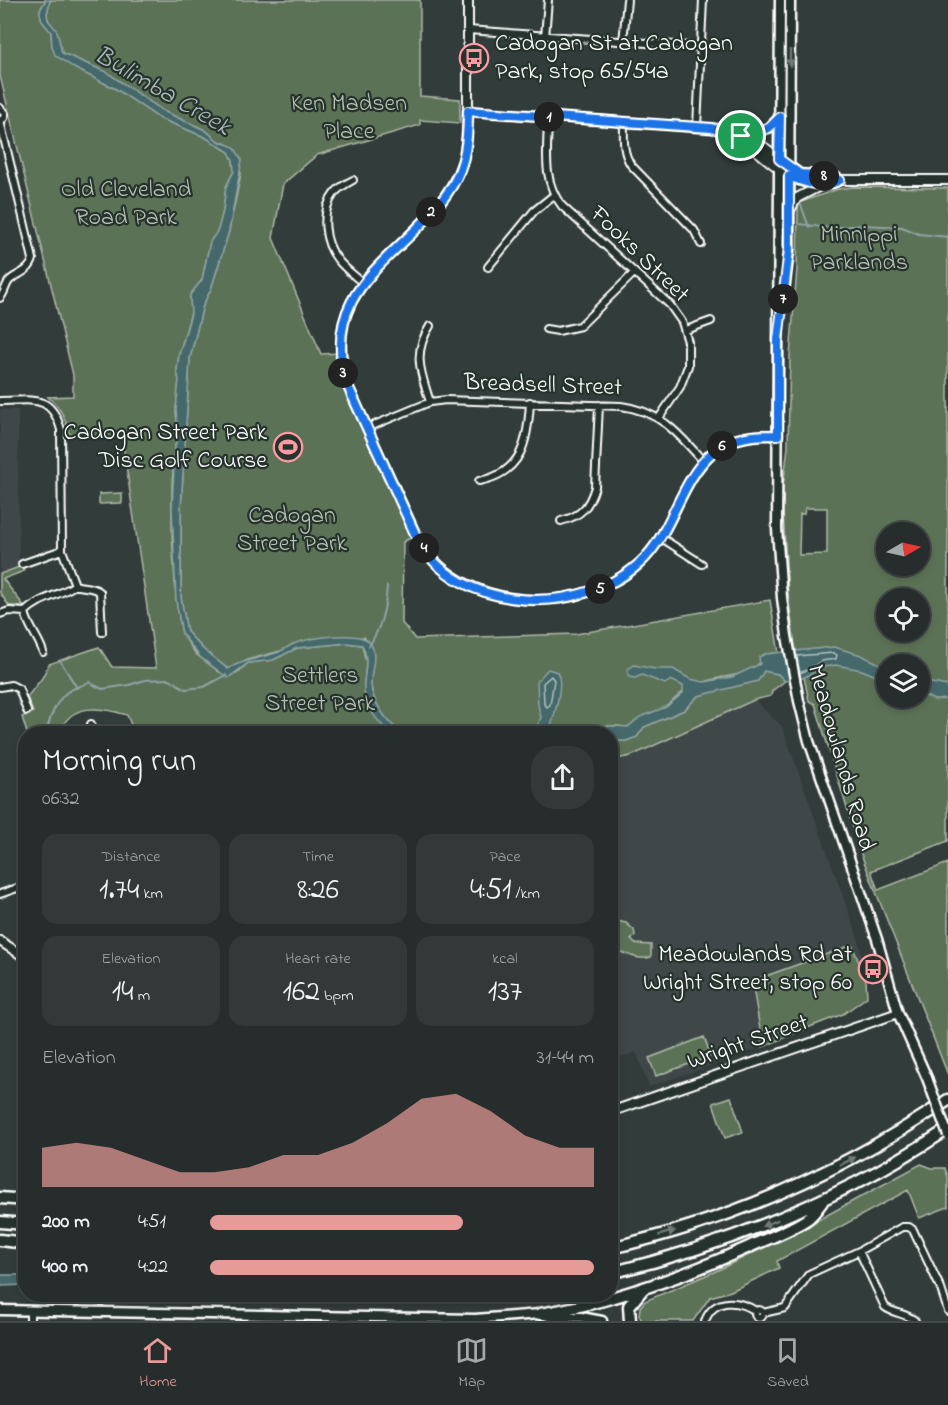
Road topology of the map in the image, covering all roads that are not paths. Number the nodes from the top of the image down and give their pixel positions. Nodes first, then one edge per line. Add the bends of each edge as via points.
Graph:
1 (468, 0) edge
2 (548, 0) edge
3 (627, 0) edge
4 (703, 0) edge
5 (780, 0) edge
6 (790, 0) edge
7 (468, 30) junction
8 (545, 37) junction
9 (623, 42) junction
10 (702, 47) junction
11 (0, 108) edge
12 (468, 111) junction
13 (548, 117) junction
14 (780, 117) junction
15 (0, 121) edge
16 (624, 122) junction
17 (697, 127) junction
18 (741, 136) junction
19 (779, 163) junction
20 (789, 172) junction
21 (353, 180) dead end
22 (840, 180) junction
23 (948, 180) edge
24 (823, 185) junction
25 (554, 195) junction
26 (789, 212) junction
27 (701, 244) dead end
28 (488, 267) dead end
29 (634, 273) junction
30 (363, 283) junction
31 (0, 298) edge
32 (711, 321) dead end
33 (430, 326) dead end
34 (546, 329) dead end
35 (686, 330) junction
36 (778, 340) junction
37 (0, 401) edge
38 (430, 402) junction
39 (530, 402) junction
40 (599, 405) junction
41 (659, 418) junction
42 (367, 428) junction
43 (778, 435) junction
44 (703, 460) junction
45 (479, 481) dead end
46 (561, 521) dead end
47 (660, 537) junction
48 (62, 550) junction
49 (22, 564) dead end
50 (702, 564) dead end
51 (75, 585) junction
52 (26, 612) junction
53 (0, 614) edge
54 (102, 632) dead end
55 (43, 652) dead end
56 (0, 687) edge
57 (27, 711) dead end
58 (18, 888) edge
59 (0, 894) edge
60 (0, 941) edge
61 (18, 953) edge
62 (898, 1012) junction
63 (948, 1100) edge
64 (618, 1109) edge
65 (948, 1129) edge
66 (948, 1135) edge
67 (0, 1198) edge
68 (18, 1199) edge
69 (824, 1199) junction
70 (0, 1222) edge
71 (18, 1223) edge
72 (0, 1240) edge
73 (18, 1242) edge
74 (618, 1246) edge
75 (859, 1251) junction
76 (618, 1271) edge
77 (642, 1289) junction
78 (618, 1296) edge
79 (595, 1302) edge
80 (0, 1310) edge
81 (30, 1310) junction
82 (948, 1311) edge
83 (540, 1314) junction
84 (757, 1315) edge
85 (439, 1320) edge
86 (30, 1321) edge
87 (602, 1321) edge
88 (630, 1321) edge
89 (705, 1321) edge
90 (915, 1321) edge

1 - 7 street
2 - 8 street
3 - 9 street
4 - 10 street
5 - 14 main road, Meadowlands Road
6 -> 20 main road, Meadowlands Road
7 - 8 street
7 - 12 street
8 - 9 street
9 - 10 street
10 - 17 street
11 - 15 street via 5,114
12 - 13 street
12 - 30 street via 467,145 453,184 441,202
13 - 16 street
13 - 25 street, Fooks Street via 546,166
14 - 18 street via 769,128
14 - 19 main road, Meadowlands Road
15 - 31 street via 33,259 28,268 7,283
16 - 17 street
16 - 27 street via 623,148 631,165 694,230
17 - 18 street
18 - 19 street
19 - 20 street
19 - 36 main road, Meadowlands Road
20 - 22 street via 834,176
20 - 24 street via 804,182
20 - 26 main road, Meadowlands Road
21 - 30 street via 341,186 327,206 327,241 338,260
22 - 23 street
22 - 24 street
24 - 26 street via 797,198
25 - 28 street via 534,211
25 - 29 street, Fooks Street
26 - 36 main road, Meadowlands Road via 789,250
29 - 34 street via 580,326 558,331
29 - 35 street, Fooks Street via 670,305
30 - 42 street via 344,318 340,363
32 - 35 street
33 - 38 street via 418,359
35 - 41 street, Fooks Street via 689,354 685,376
36 - 43 main road, Meadowlands Road
37 - 48 street via 42,402 57,414 61,430
38 - 39 street, Breadsell Street
38 - 42 street, Breadsell Street
39 - 40 street, Breadsell Street
39 - 45 street via 529,432 520,453 504,472
40 - 41 street, Breadsell Street via 635,408
40 - 46 street via 592,499 579,514
41 - 44 street, Breadsell Street
42 - 47 street via 422,546 450,574 481,592 539,599 595,591 636,567
43 - 44 street via 750,435 732,440
43 - 62 main road, Meadowlands Road via 777,529 782,598 799,701
44 - 47 street
47 - 50 street
48 - 49 street
48 - 51 street
51 - 52 street via 34,603
51 - 54 street via 100,592
52 - 53 street
52 - 55 street
56 - 57 street via 11,685 19,689
58 - 59 street
60 - 61 street
62 - 64 street, Wright Street
62 - 66 main road, Meadowlands Road, bridge
74 -> 63 highway via 724,1215 795,1186 889,1138
65 - 69 highway
67 - 68 highway
69 -> 76 highway via 729,1239
69 - 77 highway via 808,1218 786,1231
70 - 71 highway
72 - 73 highway
75 - 82 street via 902,1227 914,1230
75 - 84 street via 809,1274 785,1308
75 - 90 street via 885,1307
77 - 78 highway
77 - 88 highway via 629,1306
79 - 83 highway
80 - 81 main road
81 - 85 main road
81 - 86 street
83 - 85 main road
83 - 87 main road
84 - 89 street via 745,1304 728,1302 710,1311

